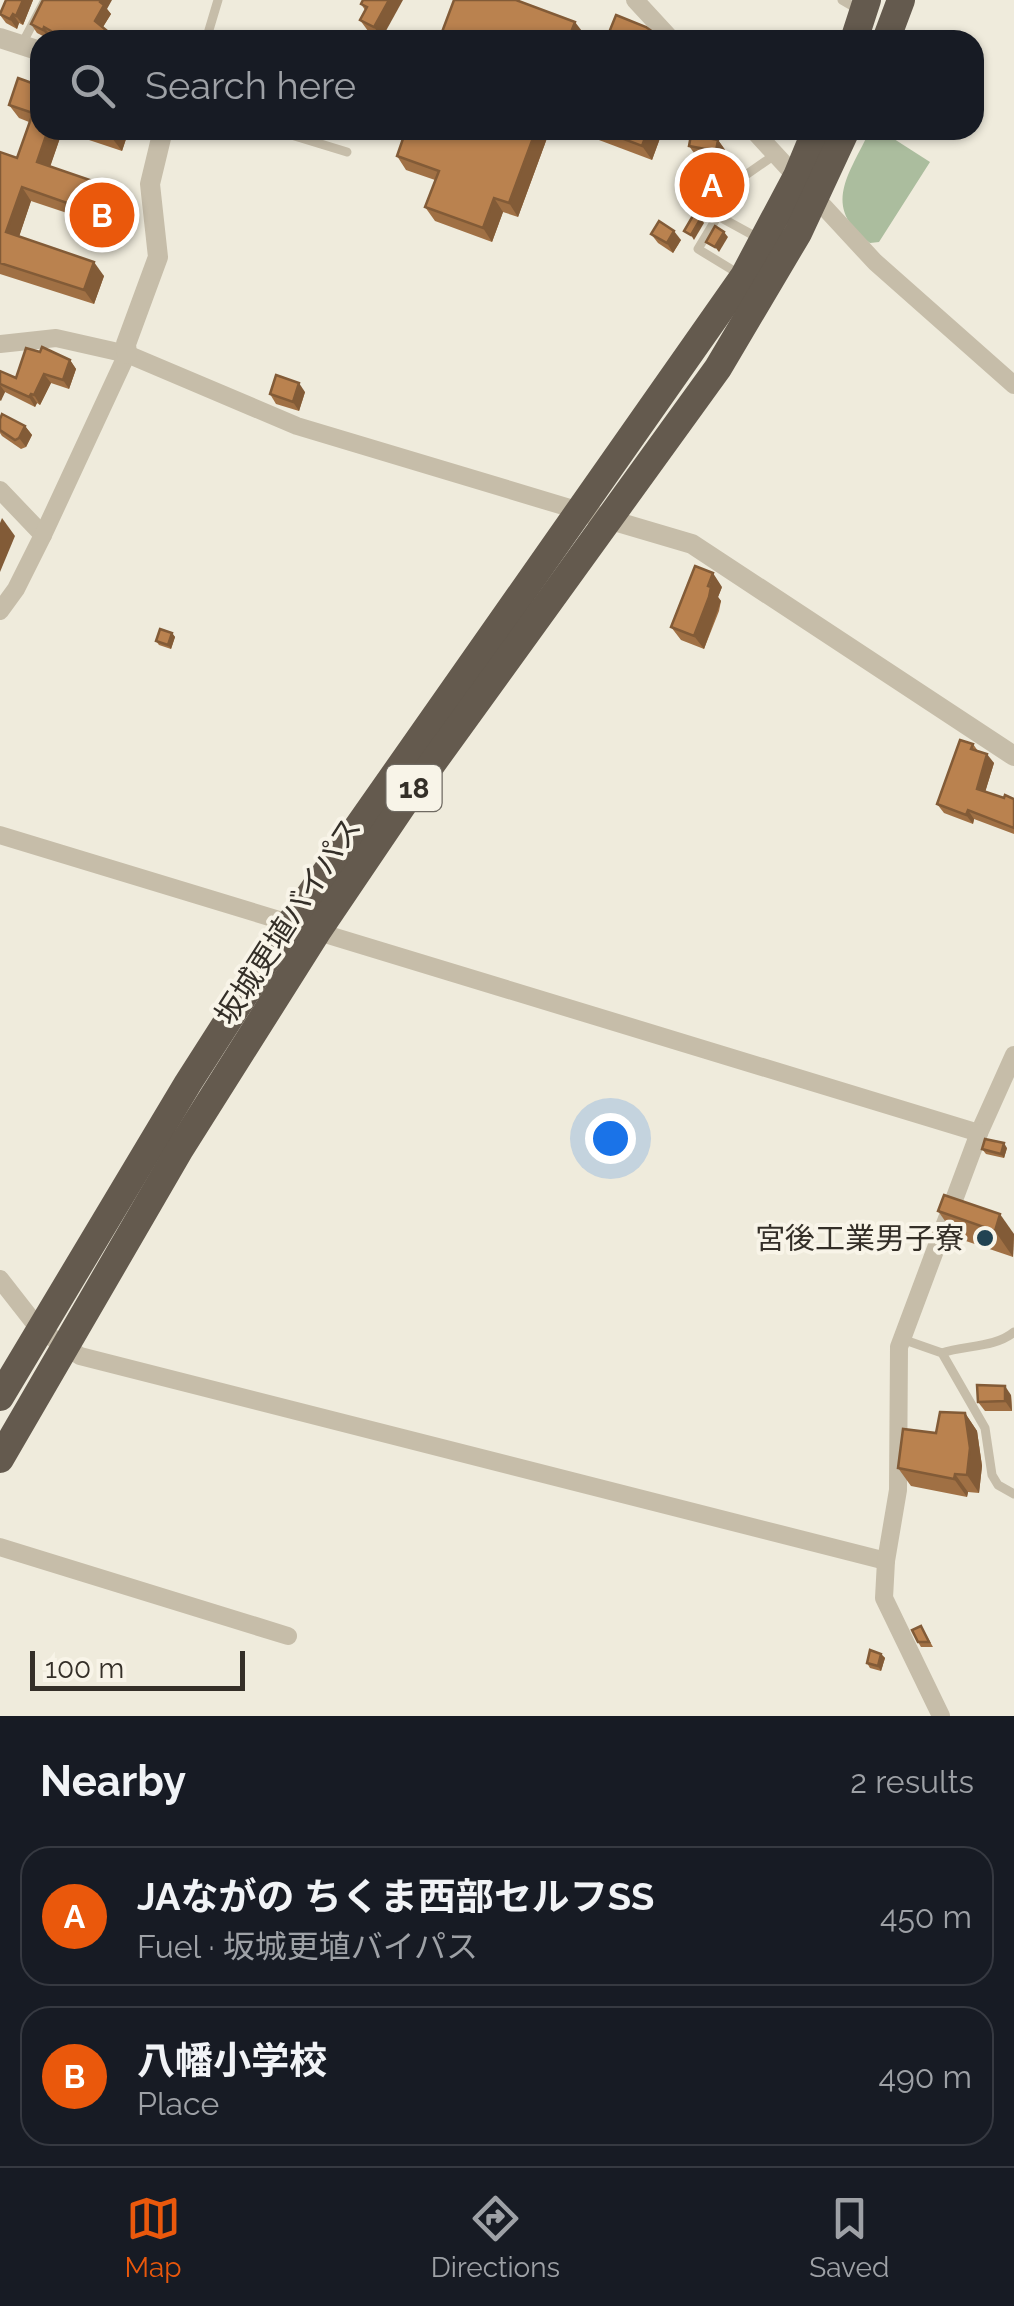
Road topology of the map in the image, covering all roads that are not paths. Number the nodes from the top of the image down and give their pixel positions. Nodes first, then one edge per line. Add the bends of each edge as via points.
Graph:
1 (45, 0) edge
2 (218, 0) edge
3 (635, 0) edge
4 (900, 0) edge
5 (858, 4) edge
6 (36, 30) edge
7 (209, 30) edge
8 (663, 30) edge
9 (855, 30) edge
10 (890, 30) edge
11 (0, 38) edge
12 (30, 48) edge
13 (161, 140) edge
14 (308, 140) edge
15 (763, 140) edge
16 (812, 140) edge
17 (841, 140) edge
18 (347, 152) dead end
19 (776, 154) junction
20 (797, 176) junction
21 (814, 198) junction
22 (718, 216) junction
23 (764, 241) junction
24 (744, 276) junction
25 (0, 344) edge
26 (127, 354) junction
27 (1014, 385) edge
28 (0, 490) edge
29 (580, 511) junction
30 (609, 519) junction
31 (43, 535) junction
32 (0, 611) edge
33 (1014, 756) edge
34 (0, 835) edge
35 (290, 922) junction
36 (318, 932) junction
37 (1014, 1055) edge
38 (979, 1133) junction
39 (0, 1280) edge
40 (39, 1329) junction
41 (1014, 1332) edge
42 (901, 1339) junction
43 (64, 1346) junction
44 (942, 1353) junction
45 (0, 1397) edge
46 (0, 1459) edge
47 (1014, 1494) edge
48 (0, 1547) edge
49 (886, 1561) junction
50 (288, 1636) dead end
51 (942, 1716) edge

1 - 6 lane
2 - 7 lane
3 - 8 street
4 - 10 highway
5 - 9 highway
11 - 12 street
13 - 26 street via 150,184 158,257
14 - 18 lane
15 - 19 street
16 - 20 highway, 坂城更埴バイパス / 18
17 - 21 highway, 坂城更埴バイパス / 18
19 - 20 street
19 - 22 lane via 740,180
20 - 21 street
20 - 23 highway, 坂城更埴バイパス / 18
21 - 27 street via 875,262
21 - 30 highway, 坂城更埴バイパス / 18 via 718,368
22 - 23 lane
22 - 24 lane via 698,249
23 - 24 highway, 坂城更埴バイパス / 18
24 - 29 highway, 坂城更埴バイパス / 18
25 - 26 street via 56,338
26 - 29 street via 297,426
26 - 31 street
28 - 31 street
29 - 30 street
29 - 35 highway, 坂城更埴バイパス / 18
30 - 33 street via 692,544
30 - 36 highway, 坂城更埴バイパス / 18
31 - 32 street
34 - 35 street
35 - 36 street
35 - 40 highway, 坂城更埴バイパス / 18
36 - 38 street
36 - 43 highway, 坂城更埴バイパス / 18
37 - 38 street
38 - 42 street
39 - 40 street
40 - 43 street
40 - 45 highway, 坂城更埴バイパス / 18
41 - 44 lane
42 - 44 lane
42 - 49 street via 898,1490
43 - 46 highway, 坂城更埴バイパス / 18
43 - 49 street via 80,1356
44 - 47 lane via 985,1428 992,1476
48 - 50 street
49 - 51 street via 884,1598

